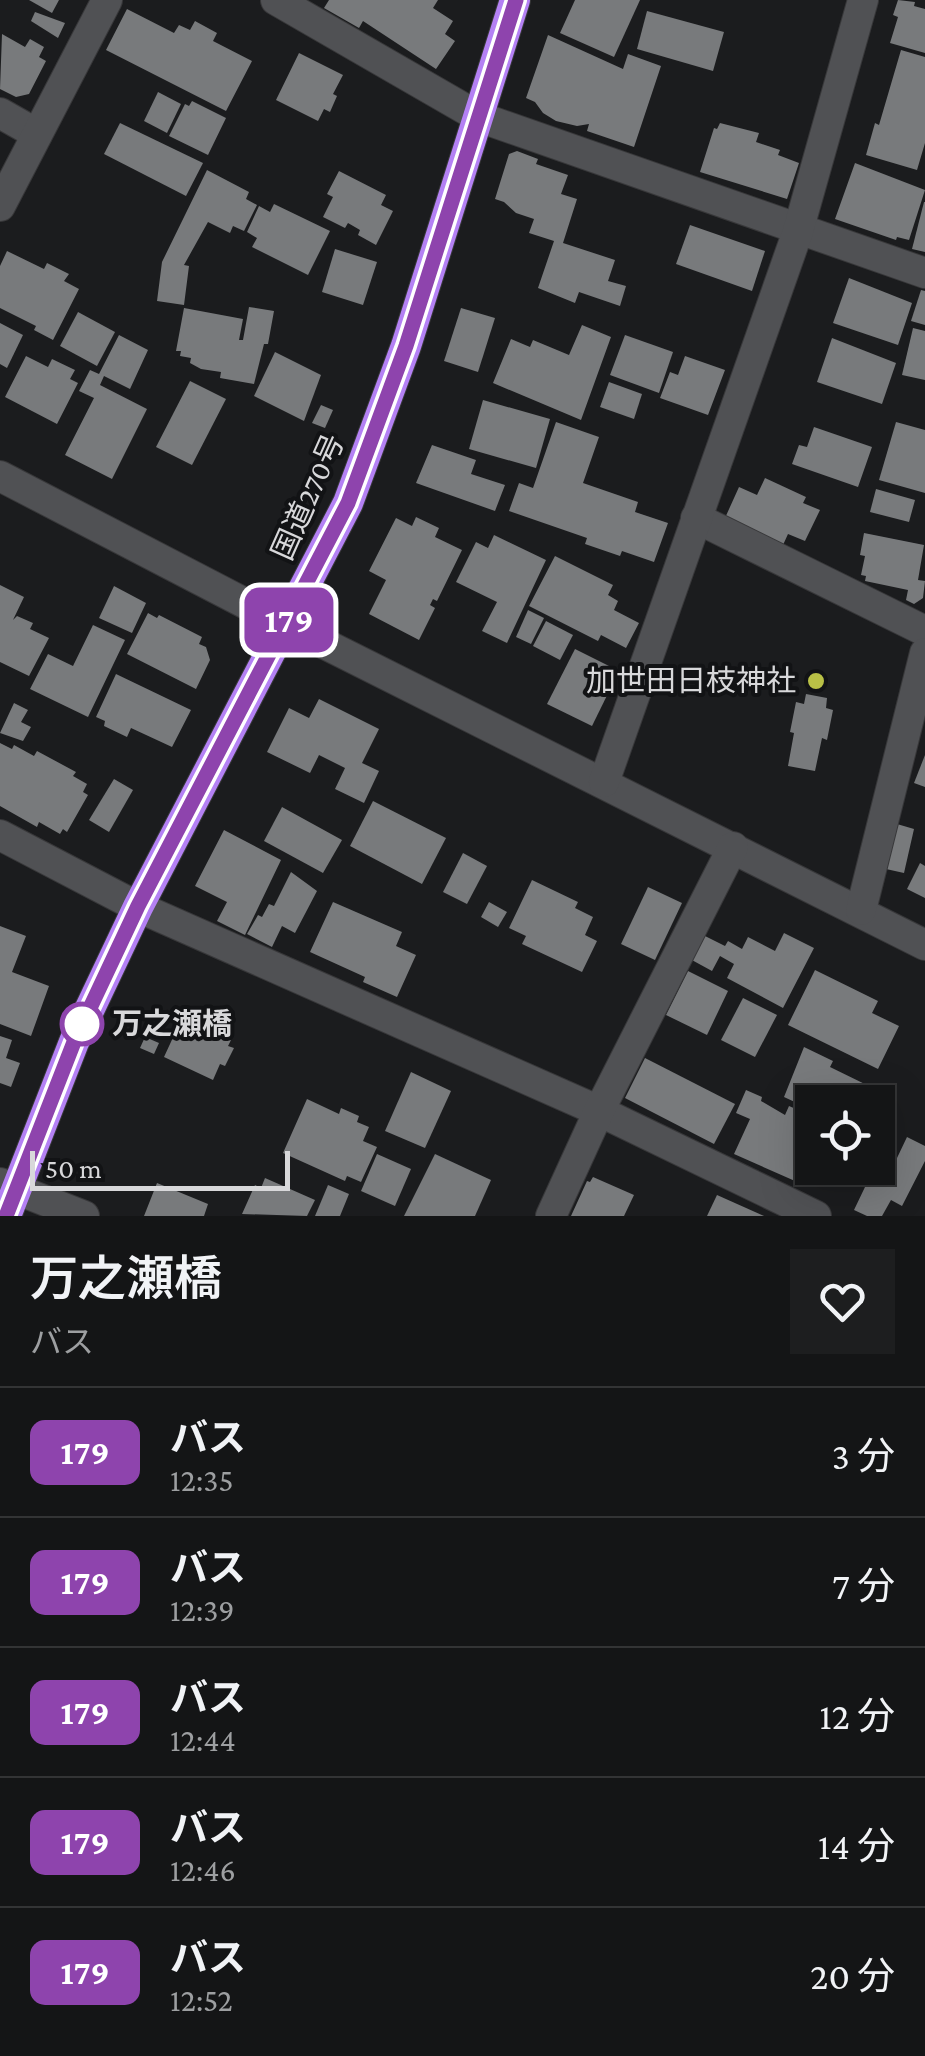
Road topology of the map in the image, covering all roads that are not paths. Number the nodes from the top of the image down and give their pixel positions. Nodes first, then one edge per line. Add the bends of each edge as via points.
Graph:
1 (106, 0) edge
2 (276, 0) edge
3 (516, 0) edge
4 (863, 0) edge
5 (0, 113) edge
6 (479, 117) junction
7 (37, 134) junction
8 (0, 206) edge
9 (798, 231) junction
10 (925, 273) edge
11 (0, 476) edge
12 (696, 518) junction
13 (287, 625) junction
14 (925, 631) edge
15 (925, 653) edge
16 (604, 782) junction
17 (0, 834) edge
18 (733, 847) junction
19 (138, 906) junction
20 (861, 910) junction
21 (925, 944) edge
22 (600, 1112) junction
23 (8, 1200) edge
24 (84, 1216) edge
25 (551, 1216) edge
26 (816, 1216) edge

1 - 7 street
2 - 6 street
3 - 6 highway, 国道270号
4 - 9 street
5 - 7 street
6 - 9 street
6 - 13 highway, 国道270号 via 348,503
7 - 8 street
9 - 10 street
9 - 12 street
11 - 13 street
12 - 14 street
12 - 16 street
13 - 16 street
13 - 19 highway, 国道270号
15 - 20 street
16 - 18 street
17 - 19 street
18 - 20 street
18 - 22 street
19 - 22 street
19 - 23 highway, 国道270号
20 - 21 street
22 - 25 street
22 - 26 street
23 - 24 street

